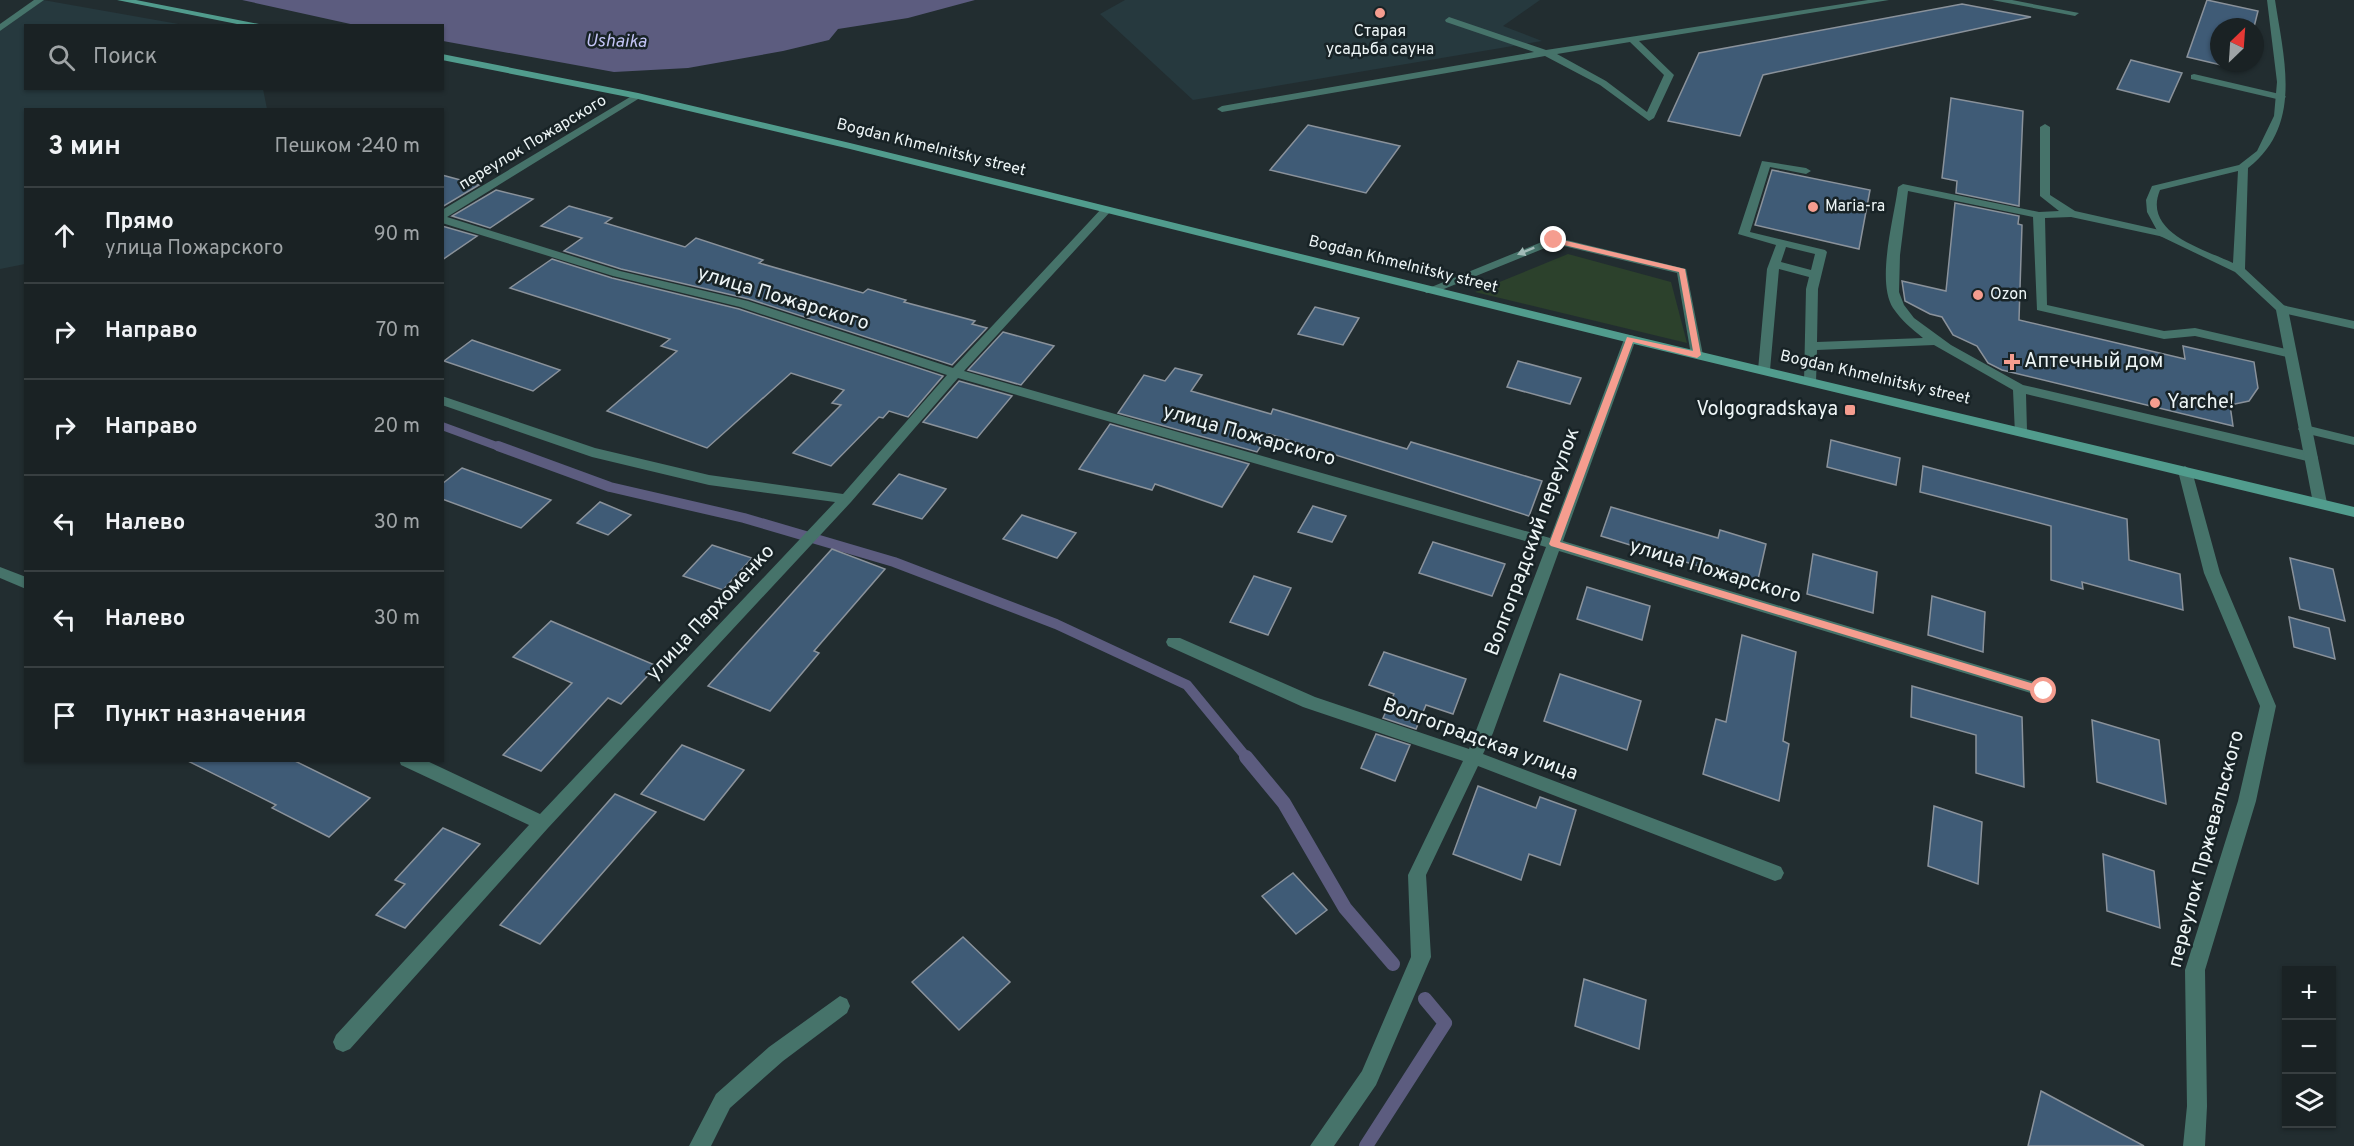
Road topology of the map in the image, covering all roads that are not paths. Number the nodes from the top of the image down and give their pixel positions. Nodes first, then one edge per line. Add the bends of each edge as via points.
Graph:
1 (40, 0) edge
2 (120, 0) edge
3 (1885, 0) edge
4 (1996, 0) edge
5 (2271, 0) edge
6 (2075, 13) dead end
7 (1449, 20) dead end
8 (254, 24) edge
9 (0, 28) edge
10 (1632, 39) junction
11 (1545, 53) junction
12 (444, 57) edge
13 (2194, 77) dead end
14 (638, 96) junction
15 (2281, 97) junction
16 (1222, 108) dead end
17 (2045, 127) dead end
18 (2243, 167) junction
19 (1806, 171) dead end
20 (1106, 210) junction
21 (2071, 214) junction
22 (2039, 215) junction
23 (444, 216) edge
24 (444, 218) edge
25 (2164, 234) junction
26 (1782, 243) junction
27 (1775, 264) junction
28 (2239, 270) junction
29 (1815, 275) junction
30 (1430, 290) junction
31 (2282, 309) junction
32 (2354, 325) edge
33 (1630, 339) junction
34 (1936, 341) junction
35 (1811, 346) junction
36 (2291, 354) junction
37 (1697, 355) junction
38 (1764, 370) junction
39 (956, 373) junction
40 (1810, 382) junction
41 (2019, 388) junction
42 (444, 401) edge
43 (2306, 429) junction
44 (2020, 431) junction
45 (2354, 441) edge
46 (2311, 457) junction
47 (2185, 471) junction
48 (846, 499) junction
49 (2320, 503) junction
50 (2354, 512) edge
51 (1554, 544) junction
52 (0, 572) edge
53 (24, 583) edge
54 (1174, 642) dead end
55 (2044, 691) dead end
56 (1472, 757) junction
57 (411, 762) edge
58 (542, 823) junction
59 (1775, 873) dead end
60 (840, 1006) dead end
61 (343, 1042) dead end
62 (700, 1146) edge
63 (1321, 1146) edge
64 (2194, 1146) edge

1 - 9 street
2 - 8 street
3 - 10 street
4 - 6 street
5 - 15 street
7 - 11 street
10 - 11 street
10 - 11 street via 1669,75 1649,118 1603,83
11 - 16 street
12 - 14 street, Bogdan Khmelnitsky street
13 - 15 street
14 - 20 street, Bogdan Khmelnitsky street
14 - 23 street, переулок Пожарского
15 - 18 street via 2279,116 2269,139 2261,153
17 - 21 street via 2045,196
18 - 25 street via 2156,188 2151,196 2151,209
18 - 28 street
19 - 26 street via 1766,163 1744,234
20 - 30 street, Bogdan Khmelnitsky street
20 - 39 street, улица Пархоменко
21 - 22 street
21 - 25 street
22 - 34 street via 1903,187 1893,294 1909,319
22 - 36 street via 2041,307 2164,335 2195,332
24 - 39 street, улица Пожарского via 617,274 744,304
25 - 28 street
26 - 27 street
26 - 29 street via 1821,252
27 - 29 street
27 - 38 street
28 - 31 street
29 - 35 street
30 - 33 street, Bogdan Khmelnitsky street
37 -> 30 street via 1682,271 1672,268 1554,240
31 - 32 street
31 - 36 street
33 - 37 street, Bogdan Khmelnitsky street
33 - 51 street, Волгоградский переулок
34 - 35 street
34 - 41 street
35 - 40 street
36 - 43 street
37 - 38 street, Bogdan Khmelnitsky street
38 - 40 street, Bogdan Khmelnitsky street
39 - 48 street, улица Пархоменко
39 - 51 street, улица Пожарского
40 - 44 street, Bogdan Khmelnitsky street
41 - 44 street
41 - 46 street
42 - 48 street via 592,452 709,480
43 - 45 street
43 - 46 street
44 - 47 street, Bogdan Khmelnitsky street
46 - 49 street
47 - 49 street, Bogdan Khmelnitsky street
47 - 64 street, переулок Пржевальского via 2212,573 2268,706 2247,801 2195,970
48 - 58 street, улица Пархоменко
49 - 50 street, Bogdan Khmelnitsky street
51 - 55 street, улица Пожарского
51 - 56 street, Волгоградский переулок via 1485,733
52 - 53 street
54 - 56 street, Волгоградская улица via 1309,702
56 - 59 street, Волгоградская улица
56 - 63 street, Волгоградский переулок via 1417,875 1421,957 1369,1078
57 - 58 street
58 - 61 street, улица Пархоменко
60 - 62 street via 776,1054 723,1101

